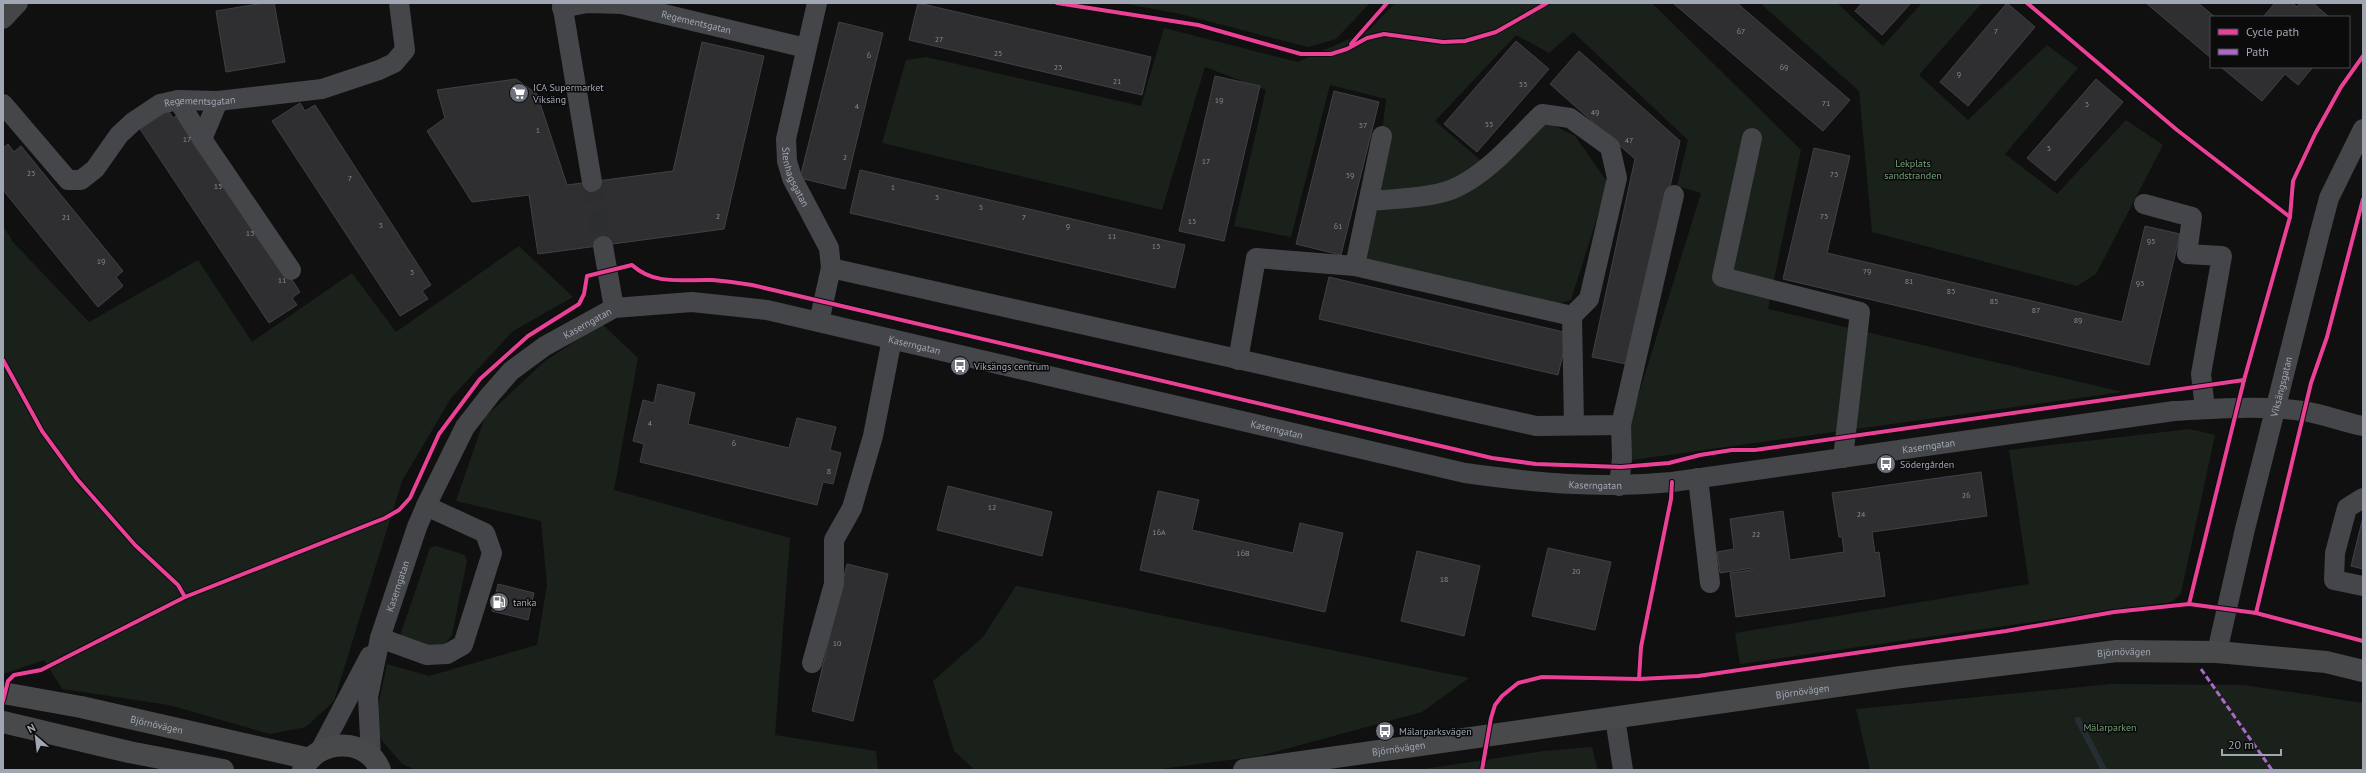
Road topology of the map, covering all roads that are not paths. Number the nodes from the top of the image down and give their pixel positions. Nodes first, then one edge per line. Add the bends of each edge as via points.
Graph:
1 (18, 3) edge
2 (399, 3) edge
3 (817, 3) edge
4 (562, 6) edge
5 (3, 19) edge
6 (806, 48) junction
7 (178, 100) junction
8 (218, 100) junction
9 (3, 104) edge
10 (2363, 129) edge
11 (1382, 136) dead end
12 (1752, 138) dead end
13 (202, 139) junction
14 (592, 182) tunnel mouth
15 (1674, 195) dead end
16 (1369, 201) junction
17 (2144, 204) dead end
18 (603, 246) tunnel mouth
19 (1355, 266) junction
20 (831, 268) junction
21 (291, 270) dead end
22 (614, 308) junction
23 (1572, 316) junction
24 (819, 322) junction
25 (892, 339) junction
26 (1238, 360) junction
27 (2276, 408) junction
28 (2205, 409) junction
29 (1574, 425) junction
30 (1621, 425) junction
31 (2363, 426) edge
32 (1844, 458) junction
33 (1698, 478) junction
34 (1619, 486) junction
35 (2363, 498) edge
36 (426, 506) junction
37 (1710, 583) dead end
38 (2363, 586) edge
39 (380, 638) junction
40 (2217, 652) junction
41 (812, 663) dead end
42 (2363, 671) edge
43 (3, 694) edge
44 (1615, 718) junction
45 (3, 722) edge
46 (311, 760) edge
47 (376, 764) edge
48 (223, 770) edge
49 (1244, 770) edge
50 (1623, 770) edge

1 - 5 street
2 - 8 street, Regementsgatan via 405,50 394,63 322,89
3 - 6 street, Stenhagsgatan
4 - 6 street, Regementsgatan via 587,3 622,4
4 - 14 street, Regementsgatan
6 - 20 street, Stenhagsgatan via 786,139 787,161 800,198 829,248
7 - 8 street, Regementsgatan
7 - 9 street, Regementsgatan via 160,104 133,122 105,151 95,169 82,180 68,180
7 - 13 street
8 - 13 street
10 - 27 street, Viksängsgatan via 2329,198
11 - 16 street
12 - 32 street via 1722,277 1860,312
13 - 21 street
15 - 30 street
16 - 19 street
16 - 23 street via 1407,198 1453,189 1479,174 1542,114 1570,118 1610,147 1617,178 1589,299
17 - 28 street via 2192,217 2187,254 2222,256 2201,374
18 - 22 street
19 - 23 street
19 - 26 street via 1256,258
20 - 24 street, Stenhagsgatan
20 - 26 street
22 - 24 street, Kaserngatan via 692,302 767,310
22 - 36 street, Kaserngatan via 545,346 511,371 465,427
23 - 29 street
24 - 25 street, Kaserngatan
25 - 34 street, Kaserngatan via 1465,473 1531,483
25 - 41 street via 873,436 863,472 852,508 834,540 834,584
26 - 29 street via 1536,426
27 - 28 street, Kaserngatan
27 - 31 street, Kaserngatan via 2304,411
27 - 40 street, Viksängsgatan
28 - 32 street, Kaserngatan via 2174,411
29 - 30 street
30 - 34 street via 1622,458
32 - 33 street, Kaserngatan
33 - 34 street, Kaserngatan
33 - 37 street
35 - 38 street via 2347,508 2335,553 2334,580
36 - 39 street, Kaserngatan
36 - 39 street via 485,533 492,553 463,645 447,654 427,655
39 - 46 street, Kaserngatan
39 - 47 street, Kaserngatan via 368,697
40 - 42 main road, Björnövägen via 2326,662
40 - 44 main road, Björnövägen via 2117,651 1901,677
43 - 46 main road, Björnövägen via 81,706
44 - 49 main road, Björnövägen
44 - 50 street
45 - 48 main road via 128,752
46 - 47 main road via 333,746 347,745 360,749

